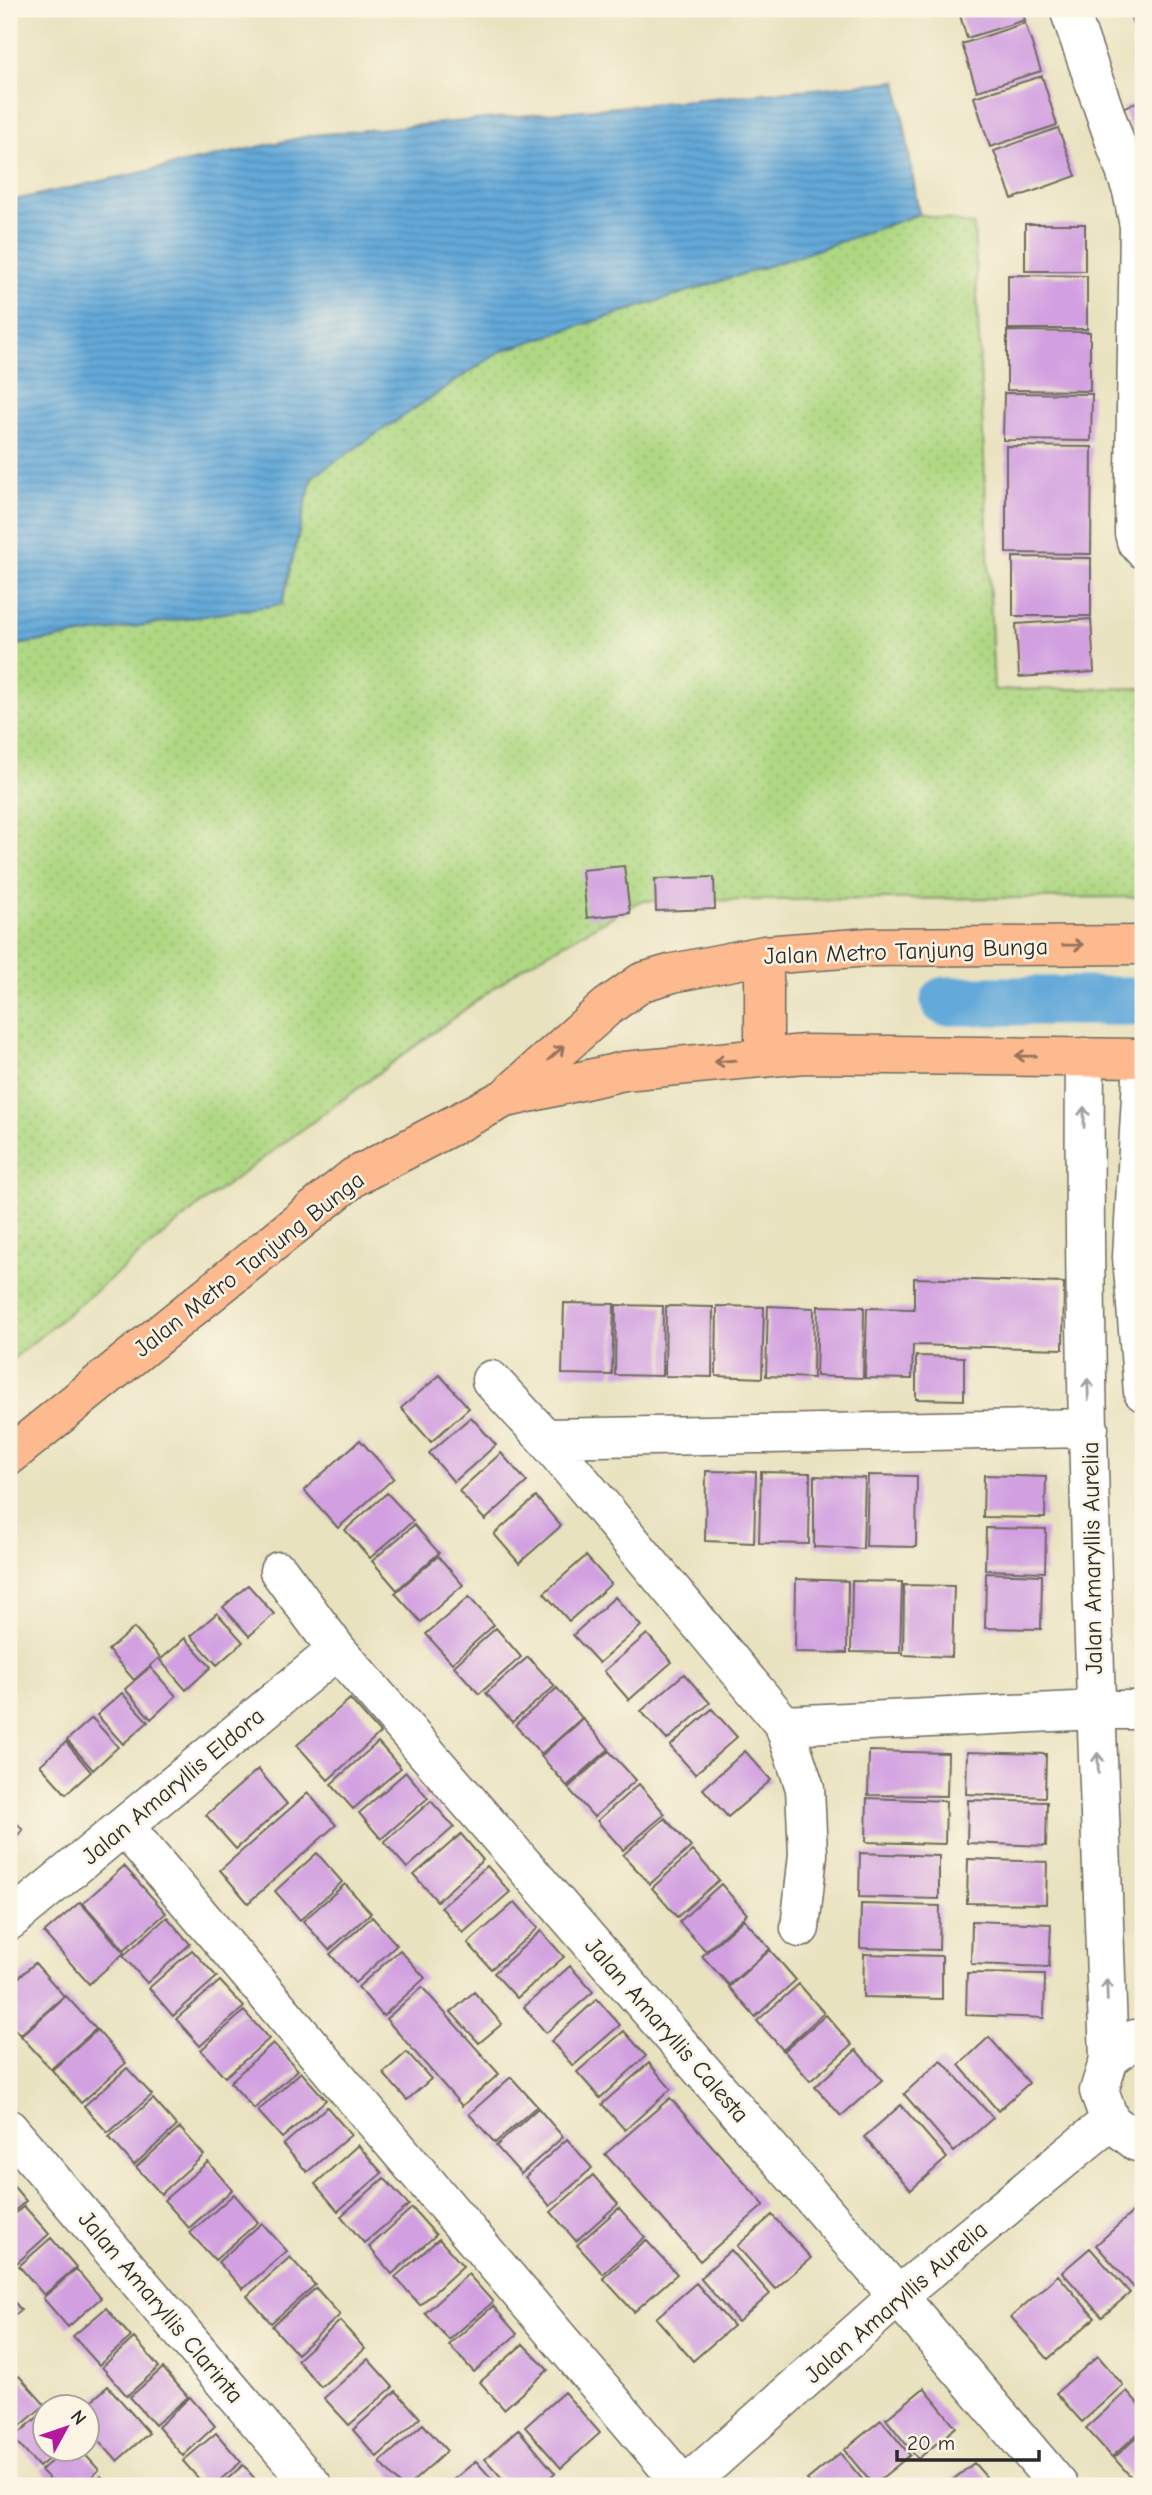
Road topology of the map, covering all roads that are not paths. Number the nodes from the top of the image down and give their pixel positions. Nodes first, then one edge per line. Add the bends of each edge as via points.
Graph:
1 (1069, 9) edge
2 (1142, 548) edge
3 (1143, 945) edge
4 (764, 955) junction
5 (1085, 1057) junction
6 (764, 1058) junction
7 (1143, 1059) edge
8 (505, 1098) junction
9 (1085, 1248) junction
10 (1132, 1249) junction
11 (491, 1380) dead end
12 (1143, 1392) edge
13 (1089, 1428) junction
14 (545, 1438) junction
15 (9, 1456) edge
16 (279, 1571) dead end
17 (337, 1650) junction
18 (1096, 1710) junction
19 (1143, 1710) edge
20 (784, 1726) junction
21 (124, 1826) junction
22 (9, 1921) edge
23 (800, 1928) dead end
24 (1143, 2039) edge
25 (1109, 2059) junction
26 (1110, 2122) junction
27 (9, 2129) edge
28 (1143, 2142) edge
29 (898, 2296) junction
30 (313, 2486) edge
31 (684, 2486) edge
32 (1059, 2486) edge

1 - 2 street via 1132,191 1139,226 1134,533
4 -> 3 main road, Jalan Metro Tanjung Bunga via 870,947
4 - 6 main road
8 -> 4 main road, Jalan Metro Tanjung Bunga via 607,1007 642,982
5 -> 6 main road, Jalan Metro Tanjung Bunga via 804,1054
5 - 7 main road, Jalan Metro Tanjung Bunga
9 -> 5 street, Jalan Amaryllis Aurelia
6 -> 8 main road, Jalan Metro Tanjung Bunga via 624,1071
7 - 10 street
8 - 15 main road, Jalan Metro Tanjung Bunga via 354,1177
9 - 10 street
13 -> 9 street, Jalan Amaryllis Aurelia
10 - 12 street
11 - 14 street
13 - 14 street
13 - 18 street, Jalan Amaryllis Aurelia
14 - 20 street
16 - 17 street, Jalan Amaryllis Calesta
17 - 21 street, Jalan Amaryllis Eldora
17 - 29 street, Jalan Amaryllis Calesta
18 - 19 street
18 - 20 street
25 -> 18 street, Jalan Amaryllis Aurelia
20 - 23 street via 805,1788 808,1854
21 - 22 street, Jalan Amaryllis Eldora
21 - 31 street
24 - 25 street via 1135,2039
25 - 26 street, Jalan Amaryllis Aurelia via 1099,2091
26 - 28 street
26 - 29 street, Jalan Amaryllis Aurelia
27 - 30 street, Jalan Amaryllis Clarinta
29 - 31 street, Jalan Amaryllis Aurelia
29 - 32 street, Jalan Amaryllis Calesta

